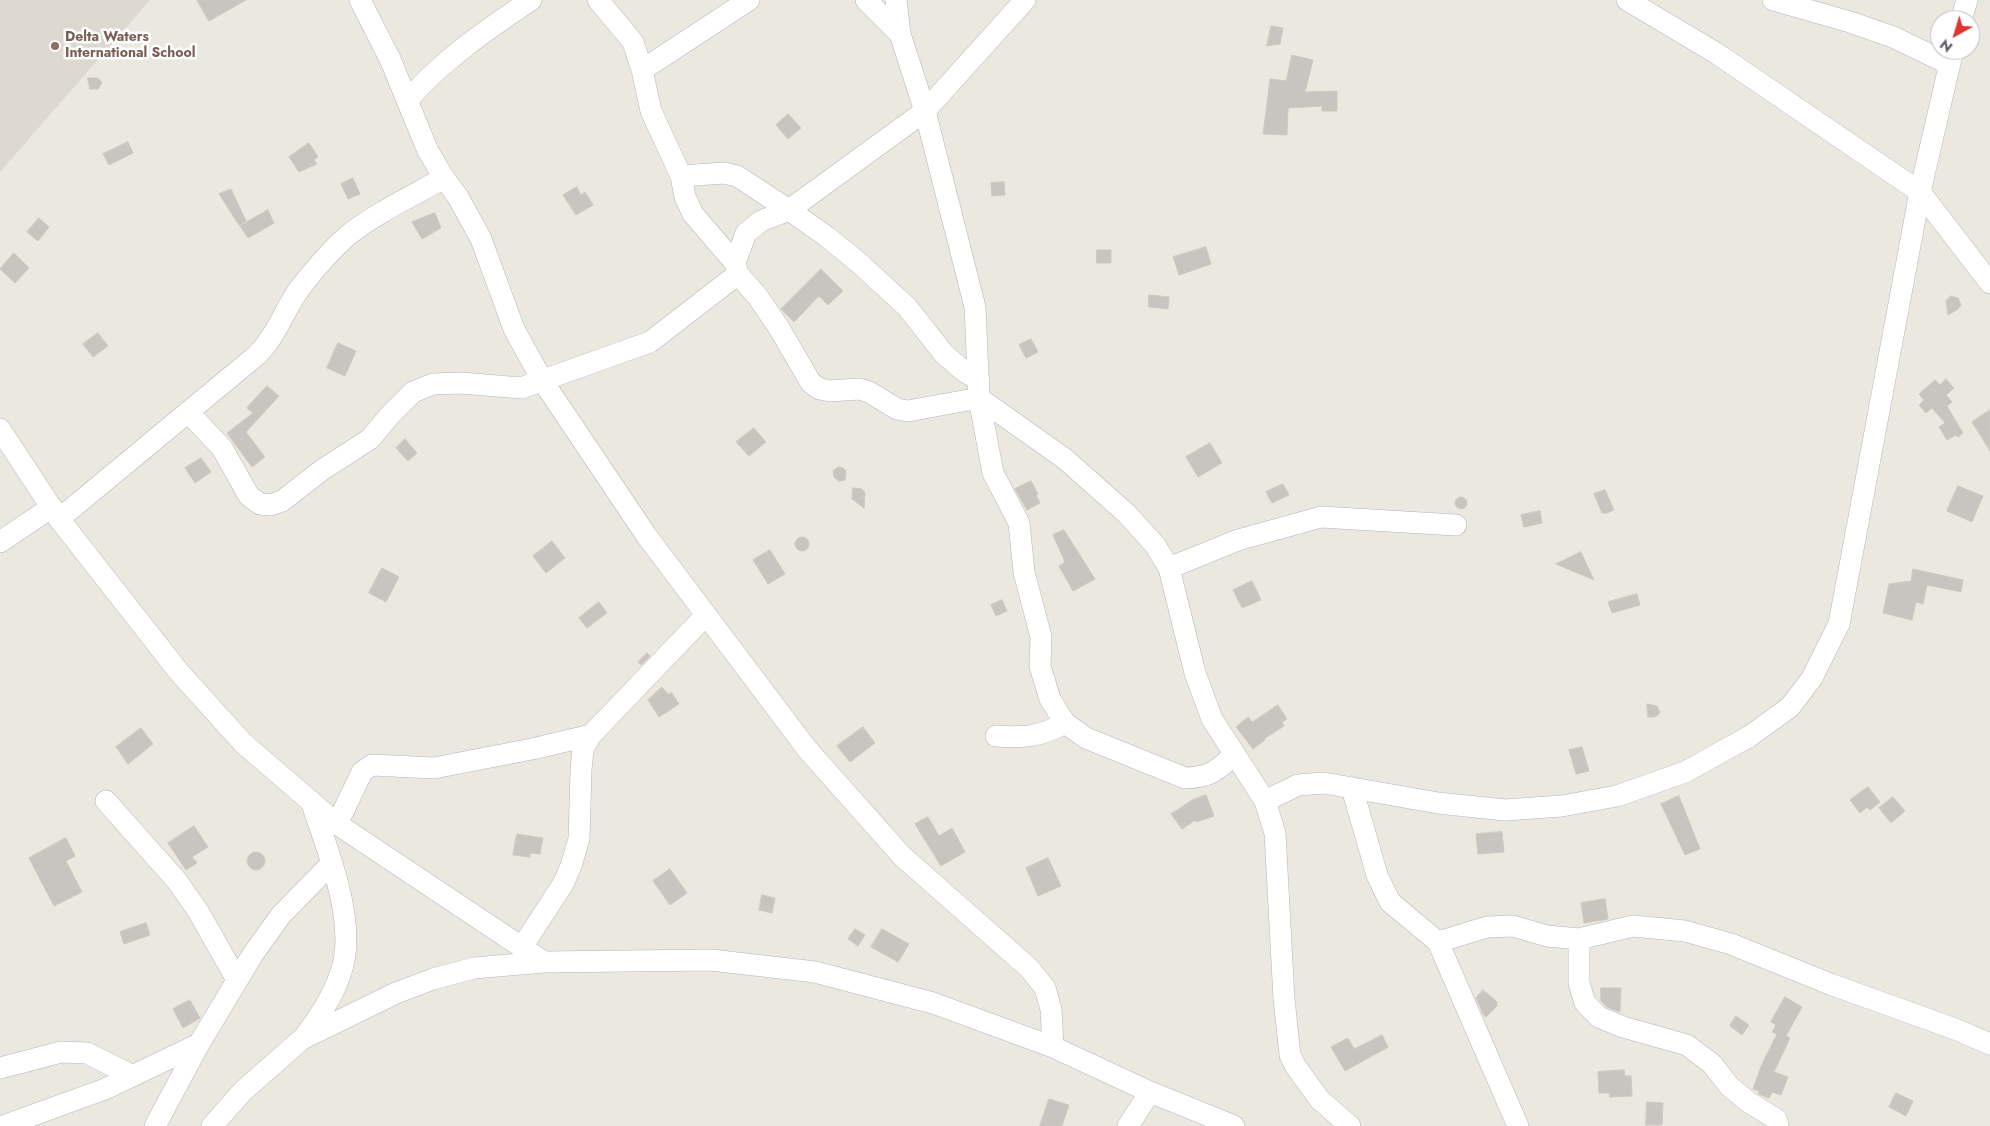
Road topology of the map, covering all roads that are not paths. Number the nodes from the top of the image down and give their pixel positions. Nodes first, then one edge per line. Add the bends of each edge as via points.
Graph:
1 (360, 0) edge
2 (532, 0) edge
3 (598, 0) edge
4 (749, 0) edge
5 (866, 0) edge
6 (896, 0) edge
7 (1025, 0) edge
8 (1628, 0) edge
9 (1773, 0) edge
10 (900, 34) junction
11 (1930, 50) edge
12 (1950, 60) edge
13 (642, 70) junction
14 (408, 100) junction
15 (925, 111) junction
16 (680, 176) junction
17 (444, 178) junction
18 (1920, 192) junction
19 (789, 210) junction
20 (736, 269) junction
21 (1990, 283) edge
22 (542, 380) junction
23 (979, 389) junction
24 (188, 412) junction
25 (0, 428) edge
26 (55, 513) junction
27 (1456, 525) dead end
28 (0, 542) edge
29 (1169, 568) junction
30 (705, 616) junction
31 (1066, 723) junction
32 (591, 735) junction
33 (996, 736) dead end
34 (1234, 755) junction
35 (1352, 788) junction
36 (106, 801) dead end
37 (311, 801) junction
38 (1265, 801) junction
39 (337, 824) junction
40 (332, 864) junction
41 (1579, 938) junction
42 (1438, 942) junction
43 (522, 947) junction
44 (544, 962) junction
45 (237, 980) junction
46 (302, 1039) junction
47 (199, 1044) junction
48 (1990, 1044) edge
49 (1053, 1047) junction
50 (0, 1068) edge
51 (133, 1076) junction
52 (1150, 1092) junction
53 (3, 1126) edge
54 (155, 1126) edge
55 (212, 1126) edge
56 (1128, 1126) edge
57 (1234, 1126) edge
58 (1350, 1126) edge
59 (1518, 1126) edge
60 (1778, 1126) edge

1 - 14 street
2 - 14 street via 452,58 422,83
3 - 13 street via 633,42
4 - 13 street
5 - 10 street
6 - 10 street
7 - 15 street
8 - 18 street via 1716,53
9 - 11 street
10 - 15 street
12 - 18 street
13 - 16 street via 651,111
14 - 17 street via 428,151
15 - 19 street
15 - 23 street via 975,307
16 - 19 street via 724,172 737,176
16 - 20 street via 693,214
17 - 22 street via 481,238 514,328
17 - 24 street via 347,236 299,289 265,347
18 - 21 street
18 - 35 street via 1839,624 1812,678 1790,707 1750,736 1685,772 1617,796 1562,806 1505,810 1438,803
19 - 20 street via 761,221 746,233
19 - 23 street via 858,262 907,307 944,354
20 - 22 street via 650,342
20 - 23 street via 780,328 811,382 820,389 858,389 897,409 908,411
22 - 24 street via 521,388 433,384 413,392 370,440 322,470 282,501 270,505 260,504 249,496 222,448
22 - 30 street via 646,535
23 - 29 street via 1127,514 1154,544
23 - 31 street via 993,473 1020,528 1024,572 1041,637 1040,666 1050,699
24 - 26 street
25 - 26 street
26 - 28 street
26 - 37 street via 179,672 243,743
27 - 29 street via 1321,517 1238,540
29 - 34 street via 1195,673 1212,719
30 - 32 street
30 - 49 street via 807,749 902,856 1029,968 1045,988 1051,1008
31 - 33 street via 1026,738
31 - 34 street via 1086,738 1186,778 1202,777 1217,771
32 - 39 street via 434,768 372,765 362,772
32 - 43 street via 583,749 579,840 571,866
34 - 38 street
35 - 38 street via 1324,783 1298,785
35 - 42 street via 1377,875 1390,902
36 - 45 street via 177,881 198,910
37 - 39 street
37 - 40 street
38 - 58 street via 1275,833 1290,1055 1320,1100
39 - 43 street
40 - 45 street via 281,915
40 - 46 street via 346,939 343,964 333,993
41 - 42 street via 1547,936 1513,926 1487,928
41 - 48 street via 1633,926 1685,931 1731,944
41 - 60 street via 1579,983 1585,1003 1599,1017 1687,1045 1712,1064 1730,1087 1776,1119
42 - 59 street
43 - 44 street
44 - 46 street via 474,968 432,979 396,992
44 - 49 street via 711,960 815,972 933,1003
45 - 47 street
46 - 55 street via 243,1091
47 - 51 street
47 - 54 street
49 - 52 street
50 - 51 street via 61,1052 86,1053
51 - 53 street
52 - 56 street
52 - 57 street

